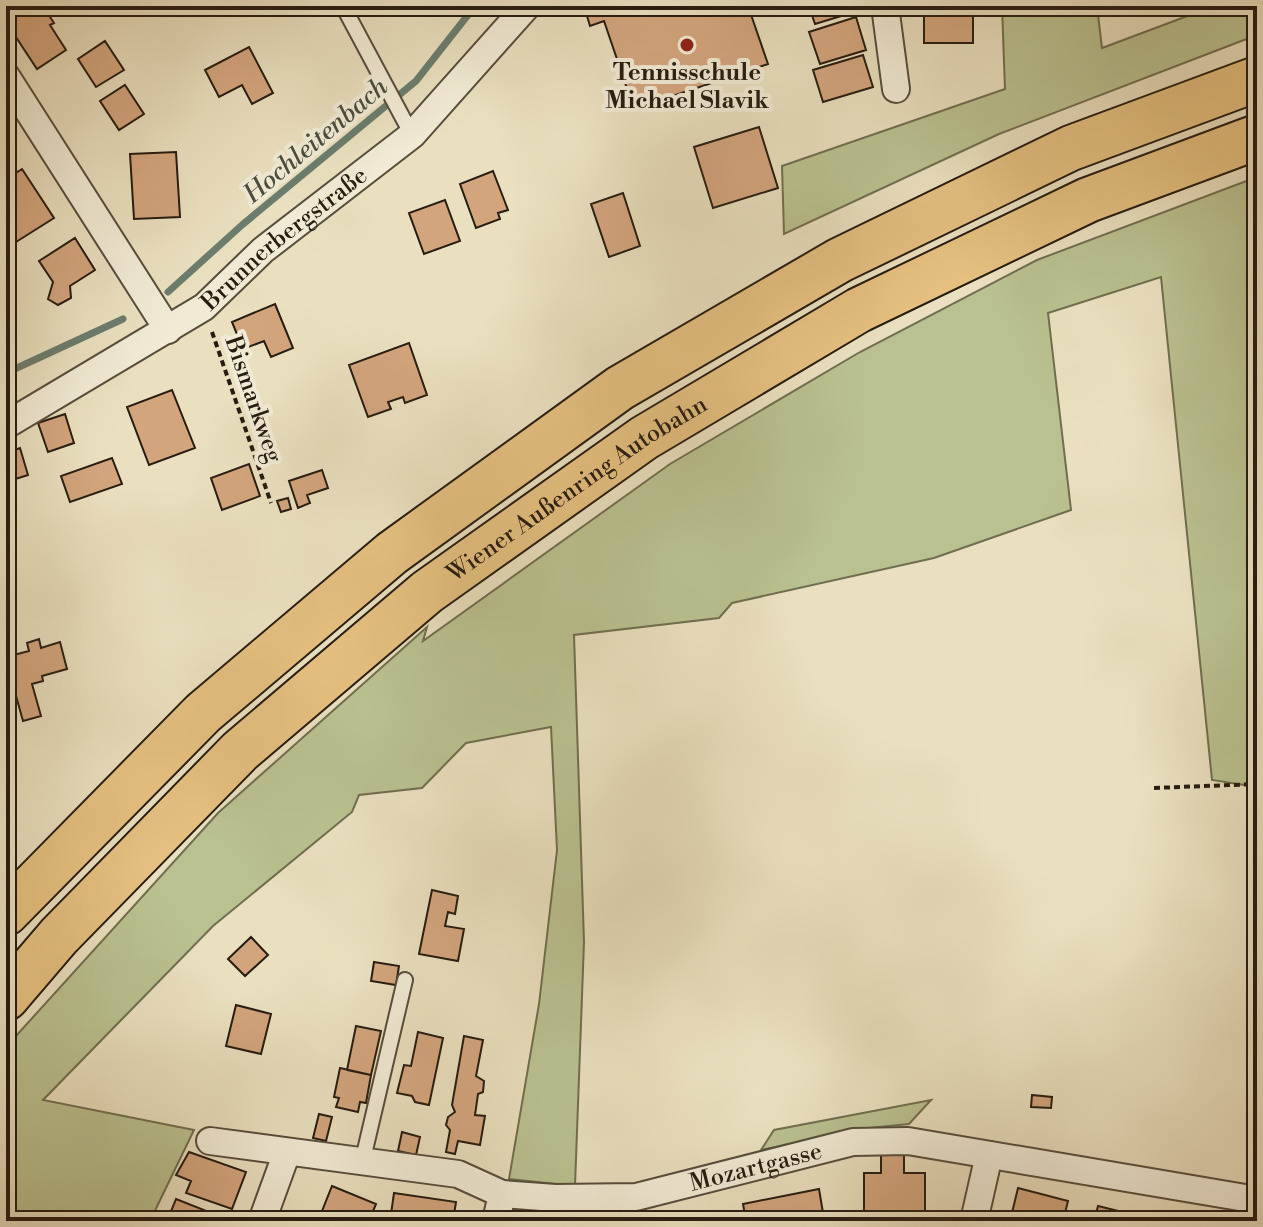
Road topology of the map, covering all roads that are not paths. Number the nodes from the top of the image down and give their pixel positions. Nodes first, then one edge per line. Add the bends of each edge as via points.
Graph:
1 (343, 6) edge
2 (527, 6) edge
3 (885, 6) edge
4 (6, 76) edge
5 (1257, 79) edge
6 (896, 89) dead end
7 (412, 135) junction
8 (1257, 137) edge
9 (168, 330) junction
10 (6, 425) edge
11 (6, 913) edge
12 (405, 980) dead end
13 (6, 998) edge
14 (210, 1141) dead end
15 (287, 1152) junction
16 (989, 1155) junction
17 (362, 1163) junction
18 (502, 1194) junction
19 (1257, 1200) edge
20 (262, 1221) edge
21 (496, 1221) edge
22 (974, 1221) edge

1 - 7 lane
2 - 7 street, Brunnerbergstraße
3 - 6 street
4 - 9 street
5 - 11 highway via 1071,148 867,246 620,388 392,553 203,713
7 - 9 street, Brunnerbergstraße via 263,250 204,307
8 - 13 highway, Wiener Außenring Autobahn via 1088,200 874,303 644,438 427,592 240,751 59,936
9 - 10 street, Brunnerbergstraße
12 - 17 lane
14 - 15 street, Mozartgasse
15 - 17 street, Mozartgasse
15 - 20 street
16 - 18 street, Mozartgasse via 908,1141 853,1142 636,1197
16 - 19 street, Mozartgasse
16 - 22 street
17 - 18 street, Mozartgasse via 458,1174
18 - 21 street

